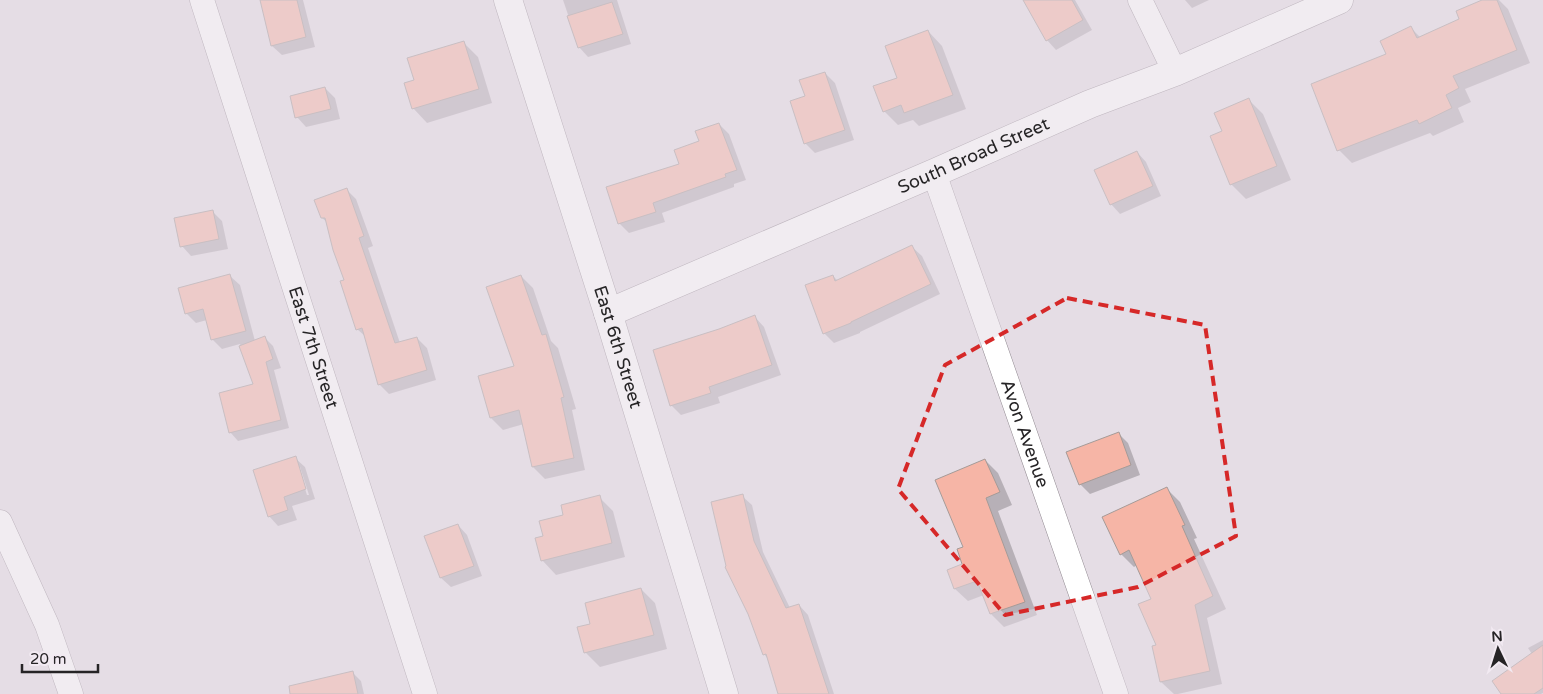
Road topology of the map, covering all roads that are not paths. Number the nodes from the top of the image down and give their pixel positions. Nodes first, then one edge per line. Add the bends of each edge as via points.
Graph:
1 (202, 0) edge
2 (508, 0) edge
3 (1140, 0) edge
4 (1339, 0) edge
5 (1175, 72) junction
6 (934, 174) junction
7 (608, 313) junction
8 (0, 522) edge
9 (71, 694) edge
10 (425, 694) edge
11 (724, 694) edge
12 (1116, 694) edge

1 - 10 street, East 7th Street
2 - 7 street, East 6th Street
3 - 5 street
4 - 5 street, South Broad Street
5 - 6 street, South Broad Street via 1090,104
6 - 7 street, South Broad Street
6 - 12 street, Avon Avenue
7 - 11 street, East 6th Street
8 - 9 street via 47,625

